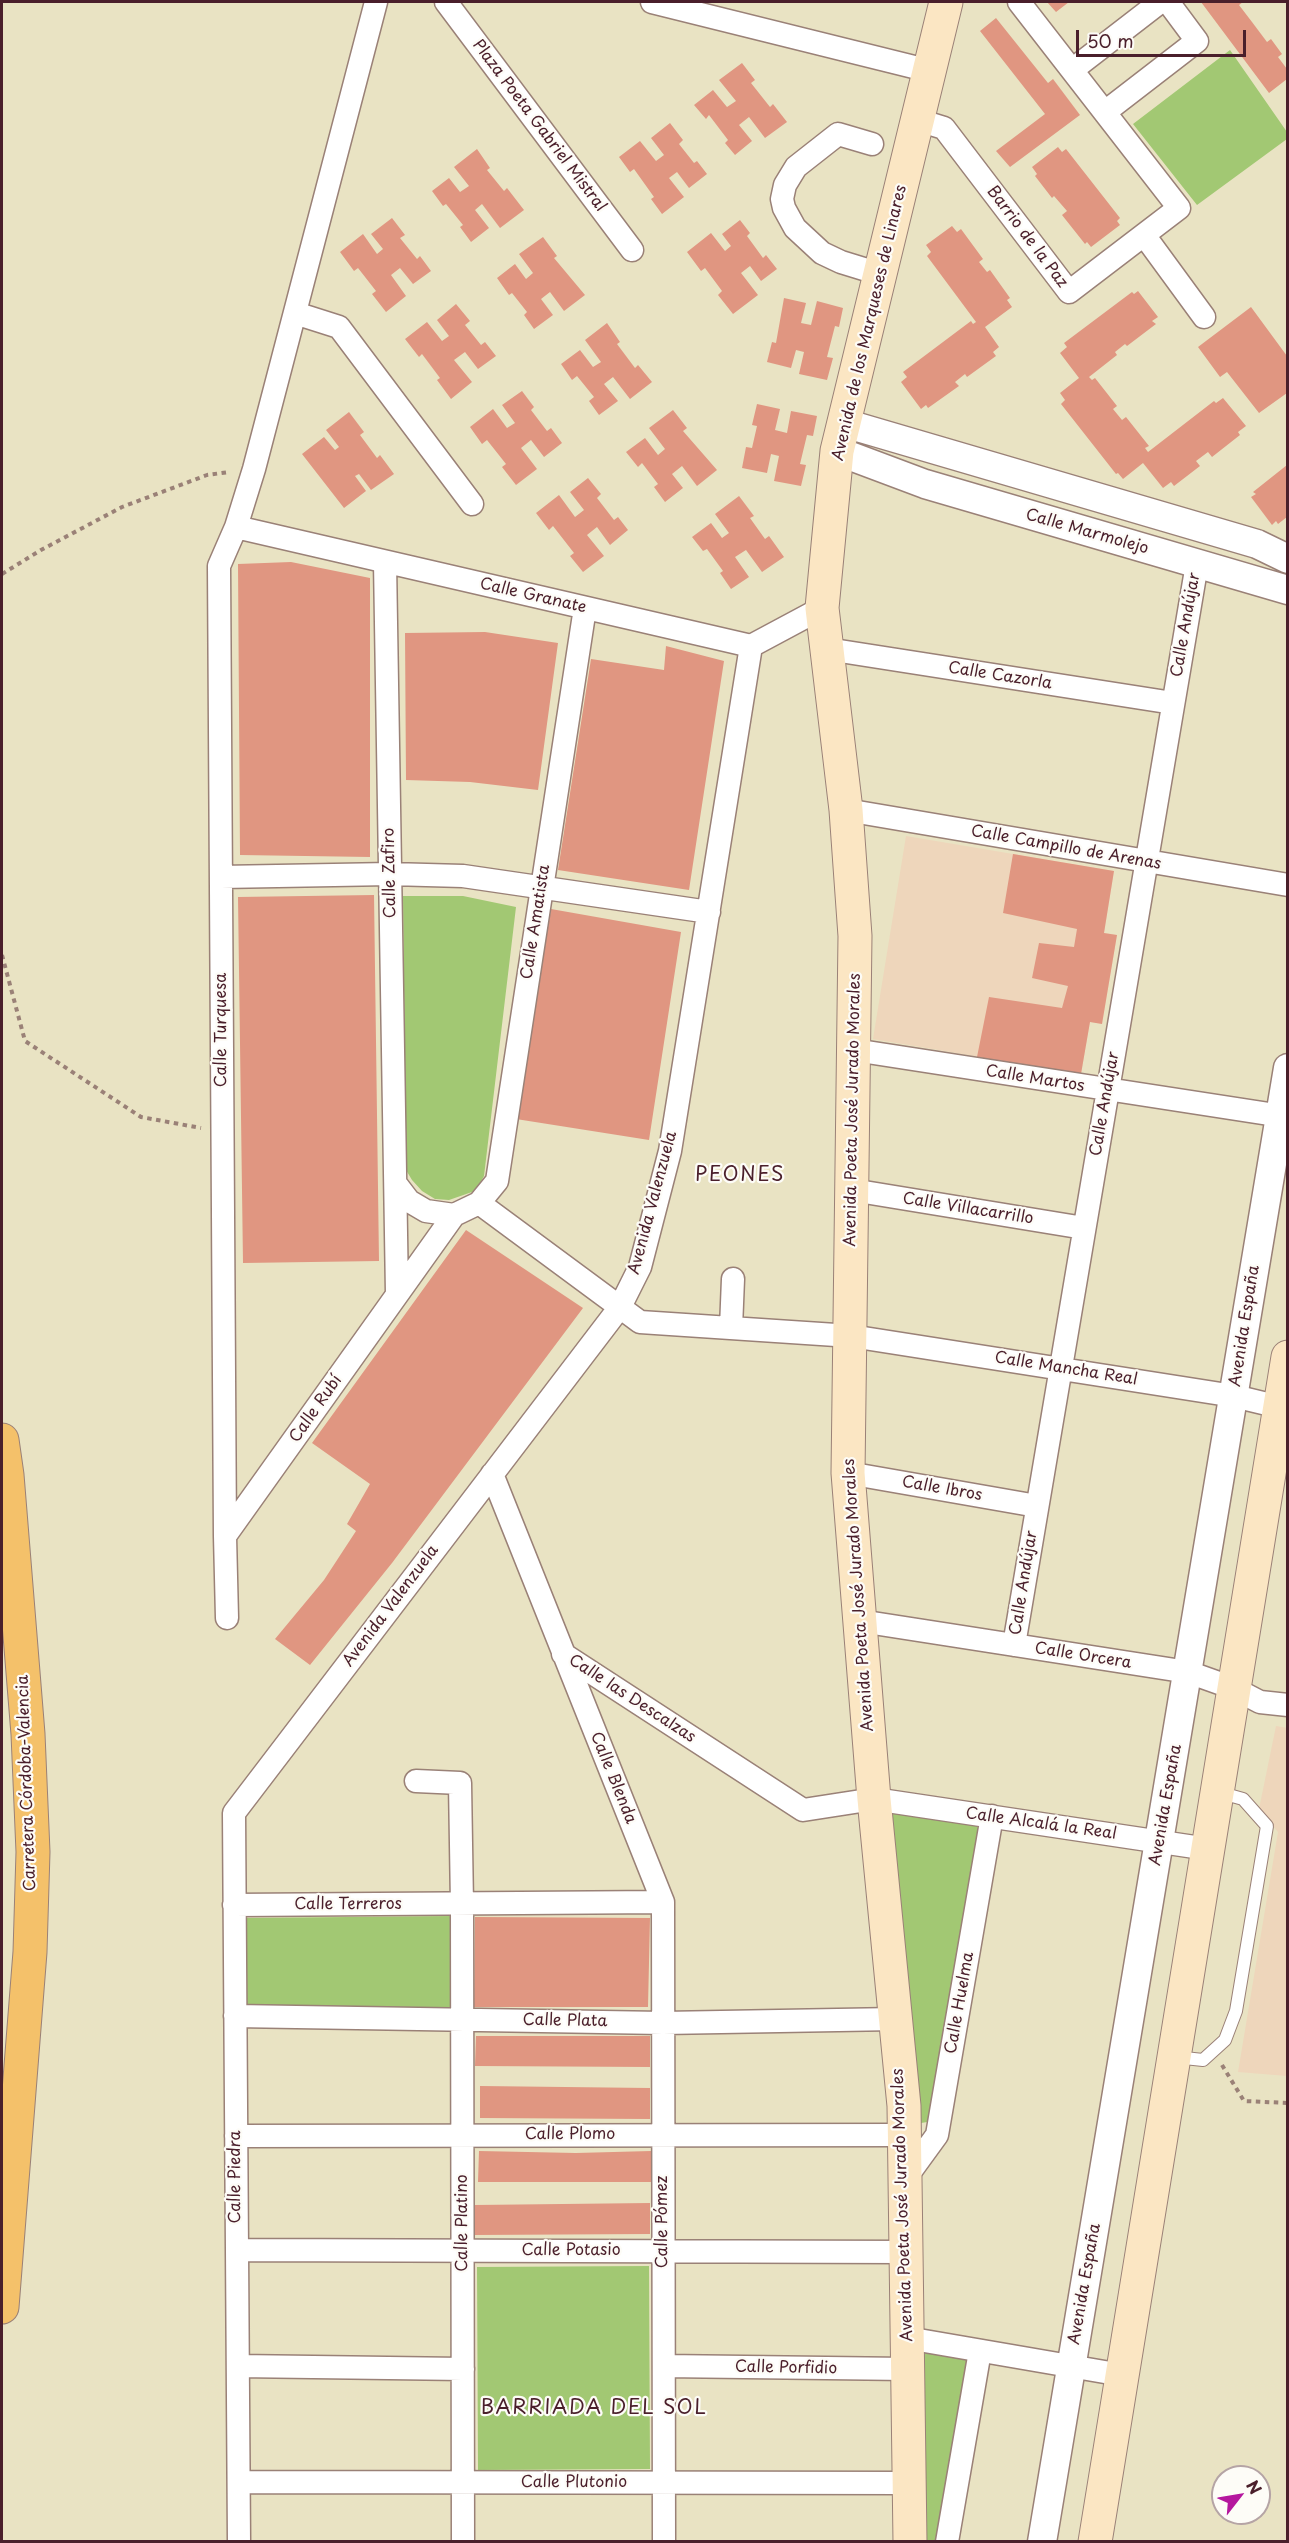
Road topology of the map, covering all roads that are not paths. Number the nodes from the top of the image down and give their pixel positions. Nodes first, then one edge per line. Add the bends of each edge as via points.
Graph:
1 (376, 2) edge
2 (446, 2) edge
3 (652, 2) edge
4 (946, 2) edge
5 (1019, 2) edge
6 (1160, 2) edge
7 (1168, 2) edge
8 (1072, 70) junction
9 (930, 71) junction
10 (1105, 112) junction
11 (918, 120) junction
12 (872, 144) dead end
13 (1144, 235) junction
14 (632, 250) dead end
15 (880, 274) junction
16 (295, 313) junction
17 (1204, 317) dead end
18 (841, 437) junction
19 (930, 448) junction
20 (916, 481) junction
21 (472, 504) dead end
22 (236, 527) junction
23 (1262, 547) junction
24 (1287, 559) edge
25 (385, 561) junction
26 (1197, 564) junction
27 (1258, 581) junction
28 (1287, 590) edge
29 (585, 608) junction
30 (822, 608) junction
31 (751, 646) junction
32 (827, 649) junction
33 (1173, 703) junction
34 (846, 810) junction
35 (1146, 862) junction
36 (390, 874) junction
37 (221, 877) junction
38 (1287, 885) edge
39 (542, 886) junction
40 (709, 912) junction
41 (854, 1050) junction
42 (1287, 1068) edge
43 (1108, 1090) junction
44 (1283, 1116) edge
45 (396, 1184) junction
46 (852, 1190) junction
47 (479, 1203) junction
48 (454, 1215) junction
49 (1084, 1228) junction
50 (733, 1278) dead end
51 (397, 1294) junction
52 (620, 1307) junction
53 (731, 1328) junction
54 (851, 1336) junction
55 (1287, 1357) edge
56 (1061, 1369) junction
57 (1234, 1396) junction
58 (1283, 1408) edge
59 (2, 1440) edge
60 (848, 1473) junction
61 (492, 1474) junction
62 (1036, 1506) junction
63 (225, 1536) junction
64 (227, 1618) dead end
65 (860, 1621) junction
66 (1014, 1645) junction
67 (563, 1654) junction
68 (1188, 1672) junction
69 (1233, 1688) junction
70 (1287, 1705) edge
71 (416, 1781) dead end
72 (1217, 1792) junction
73 (874, 1799) junction
74 (234, 1813) joint
75 (992, 1816) junction
76 (1160, 1841) junction
77 (1208, 1849) junction
78 (663, 1902) junction
79 (234, 1905) junction
80 (462, 1905) junction
81 (235, 2016) junction
82 (896, 2019) junction
83 (463, 2020) junction
84 (663, 2023) junction
85 (1174, 2057) junction
86 (462, 2135) junction
87 (663, 2135) junction
88 (904, 2135) junction
89 (236, 2136) junction
90 (905, 2179) junction
91 (237, 2250) junction
92 (463, 2251) junction
93 (663, 2252) junction
94 (906, 2252) junction
95 (2, 2307) edge
96 (980, 2351) junction
97 (907, 2353) junction
98 (238, 2366) junction
99 (664, 2366) junction
100 (1071, 2367) junction
101 (463, 2369) junction
102 (1122, 2375) junction
103 (239, 2482) junction
104 (463, 2482) junction
105 (664, 2483) junction
106 (909, 2483) junction
107 (239, 2541) edge
108 (463, 2541) edge
109 (664, 2541) edge
110 (910, 2541) edge
111 (947, 2541) edge
112 (1042, 2541) edge
113 (1095, 2541) edge

1 - 16 street, Calle Turquesa
2 - 14 street, Plaza Poeta Gabriel Mistral
3 - 9 street
4 - 9 main road, Avenida de los Marqueses de Linares
5 - 8 street, Barrio de la Paz
6 - 8 street
7 - 10 street via 1197,41
8 - 10 street, Barrio de la Paz
9 - 11 main road, Avenida de los Marqueses de Linares
10 - 13 street, Barrio de la Paz via 1179,208
11 - 13 street, Barrio de la Paz via 944,128 1069,292
11 - 15 main road, Avenida de los Marqueses de Linares
12 - 15 street via 838,134 796,167 785,185 782,204 795,228 822,253
13 - 17 street
15 - 18 main road, Avenida de los Marqueses de Linares
16 - 21 street via 339,327
16 - 22 street, Calle Turquesa
18 - 19 street
18 - 20 street, Calle Marmolejo
18 - 30 main road, Avenida de los Marqueses de Linares
19 - 20 street via 916,453 908,464
19 - 23 street
20 - 26 street, Calle Marmolejo
22 - 25 street, Calle Granate
22 - 37 street, Calle Turquesa via 219,566
23 - 24 street
23 - 27 street via 1270,557 1273,571 1269,578
25 - 29 street, Calle Granate
25 - 36 street, Calle Zafiro
26 - 27 street, Calle Marmolejo
26 - 33 street, Calle Andújar
27 - 28 street, Calle Marmolejo
29 - 31 street, Calle Granate
29 - 39 street, Calle Amatista
30 - 31 street
30 - 32 main road, Avenida de los Marqueses de Linares
31 - 40 street, Avenida Valenzuela
32 - 33 street, Calle Cazorla
32 - 34 main road, Avenida Poeta José Jurado Morales
33 - 35 street, Calle Andújar
34 - 35 street, Calle Campillo de Arenas
34 - 41 main road, Avenida Poeta José Jurado Morales via 855,936
35 - 38 street, Calle Campillo de Arenas
35 - 43 street, Calle Andújar
36 - 37 street
36 - 39 street via 463,876
36 - 45 street, Calle Zafiro
37 - 63 street, Calle Turquesa
39 - 40 street
39 - 47 street, Calle Amatista via 496,1181
40 - 52 street, Avenida Valenzuela via 670,1151 640,1267
41 - 43 street, Calle Martos
41 - 46 main road, Avenida Poeta José Jurado Morales
42 - 44 street, Avenida España
43 - 44 street, Calle Martos
43 - 49 street, Calle Andújar
44 - 57 street, Avenida España
45 - 48 street via 409,1200 426,1211
45 - 51 street, Calle Zafiro
46 - 49 street, Calle Villacarrillo
46 - 54 main road, Avenida Poeta José Jurado Morales
47 - 48 street, Calle Amatista
47 - 52 street, Calle Mancha Real
48 - 51 street, Calle Rubí
49 - 56 street, Calle Andújar
50 - 53 street
51 - 63 street, Calle Rubí
52 - 53 street, Calle Mancha Real via 640,1322
52 - 61 street, Avenida Valenzuela
53 - 54 street, Calle Mancha Real
54 - 56 street, Calle Mancha Real
54 - 60 main road, Avenida Poeta José Jurado Morales
55 - 58 main road
56 - 57 street, Calle Mancha Real
56 - 62 street, Calle Andújar
57 - 58 street, Calle Mancha Real
57 - 68 street, Avenida España
58 - 69 main road
59 - 95 highway, Carretera Córdoba-Valencia via 28,1734 33,1852 30,1952
60 - 62 street, Calle Ibros
60 - 65 main road, Avenida Poeta José Jurado Morales
61 - 67 street, Calle las Descalzas
61 - 74 street, Avenida Valenzuela
62 - 66 street, Calle Andújar
63 - 64 street
65 - 66 street, Calle Orcera
65 - 73 main road, Avenida Poeta José Jurado Morales
66 - 68 street, Calle Orcera
67 - 73 street, Calle las Descalzas via 803,1810
67 - 78 street, Calle Blenda
68 - 69 street, Calle Orcera
68 - 76 street, Avenida España
69 - 70 street, Calle Orcera via 1260,1702
69 - 72 main road
71 - 80 street via 460,1783
72 - 77 main road
72 - 85 lane via 1243,1799 1267,1826 1236,2011 1225,2040 1203,2060
73 - 75 street, Calle Alcalá la Real
73 - 82 main road, Avenida Poeta José Jurado Morales
74 - 79 street, Calle Piedra
75 - 76 street, Calle Alcalá la Real
75 - 90 street, Calle Huelma via 937,2135
76 - 77 street, Calle Alcalá la Real
76 - 100 street, Avenida España
77 - 85 main road
78 - 80 street, Calle Terreros
78 - 84 street, Calle Pómez
79 - 80 street, Calle Terreros
79 - 81 street, Calle Piedra
80 - 83 street, Calle Platino
81 - 83 street, Calle Plata
81 - 89 street, Calle Piedra
82 - 84 street, Calle Plata
82 - 88 main road, Avenida Poeta José Jurado Morales
83 - 84 street, Calle Plata
83 - 86 street, Calle Platino
84 - 87 street, Calle Pómez
85 - 102 main road
86 - 87 street, Calle Plomo
86 - 89 street, Calle Plomo
86 - 92 street, Calle Platino
87 - 88 street, Calle Plomo
87 - 93 street, Calle Pómez
88 - 90 main road, Avenida Poeta José Jurado Morales
89 - 91 street, Calle Piedra
90 - 94 main road, Avenida Poeta José Jurado Morales
91 - 92 street, Calle Potasio
91 - 98 street, Calle Piedra
92 - 93 street, Calle Potasio
92 - 101 street, Calle Platino
93 - 94 street, Calle Potasio
93 - 99 street, Calle Pómez
94 - 97 main road, Avenida Poeta José Jurado Morales
96 - 97 street
96 - 100 street
96 - 111 street
97 - 99 street, Calle Porfidio
97 - 106 main road, Avenida Poeta José Jurado Morales
98 - 101 street
98 - 103 street, Calle Piedra
99 - 105 street, Calle Pómez
100 - 102 street
100 - 112 street, Avenida España
101 - 104 street, Calle Platino
102 - 113 main road
103 - 104 street, Calle Plutonio
103 - 107 street, Calle Piedra
104 - 105 street, Calle Plutonio
104 - 108 street, Calle Platino
105 - 106 street, Calle Plutonio
105 - 109 street, Calle Pómez
106 - 110 main road, Avenida Poeta José Jurado Morales

